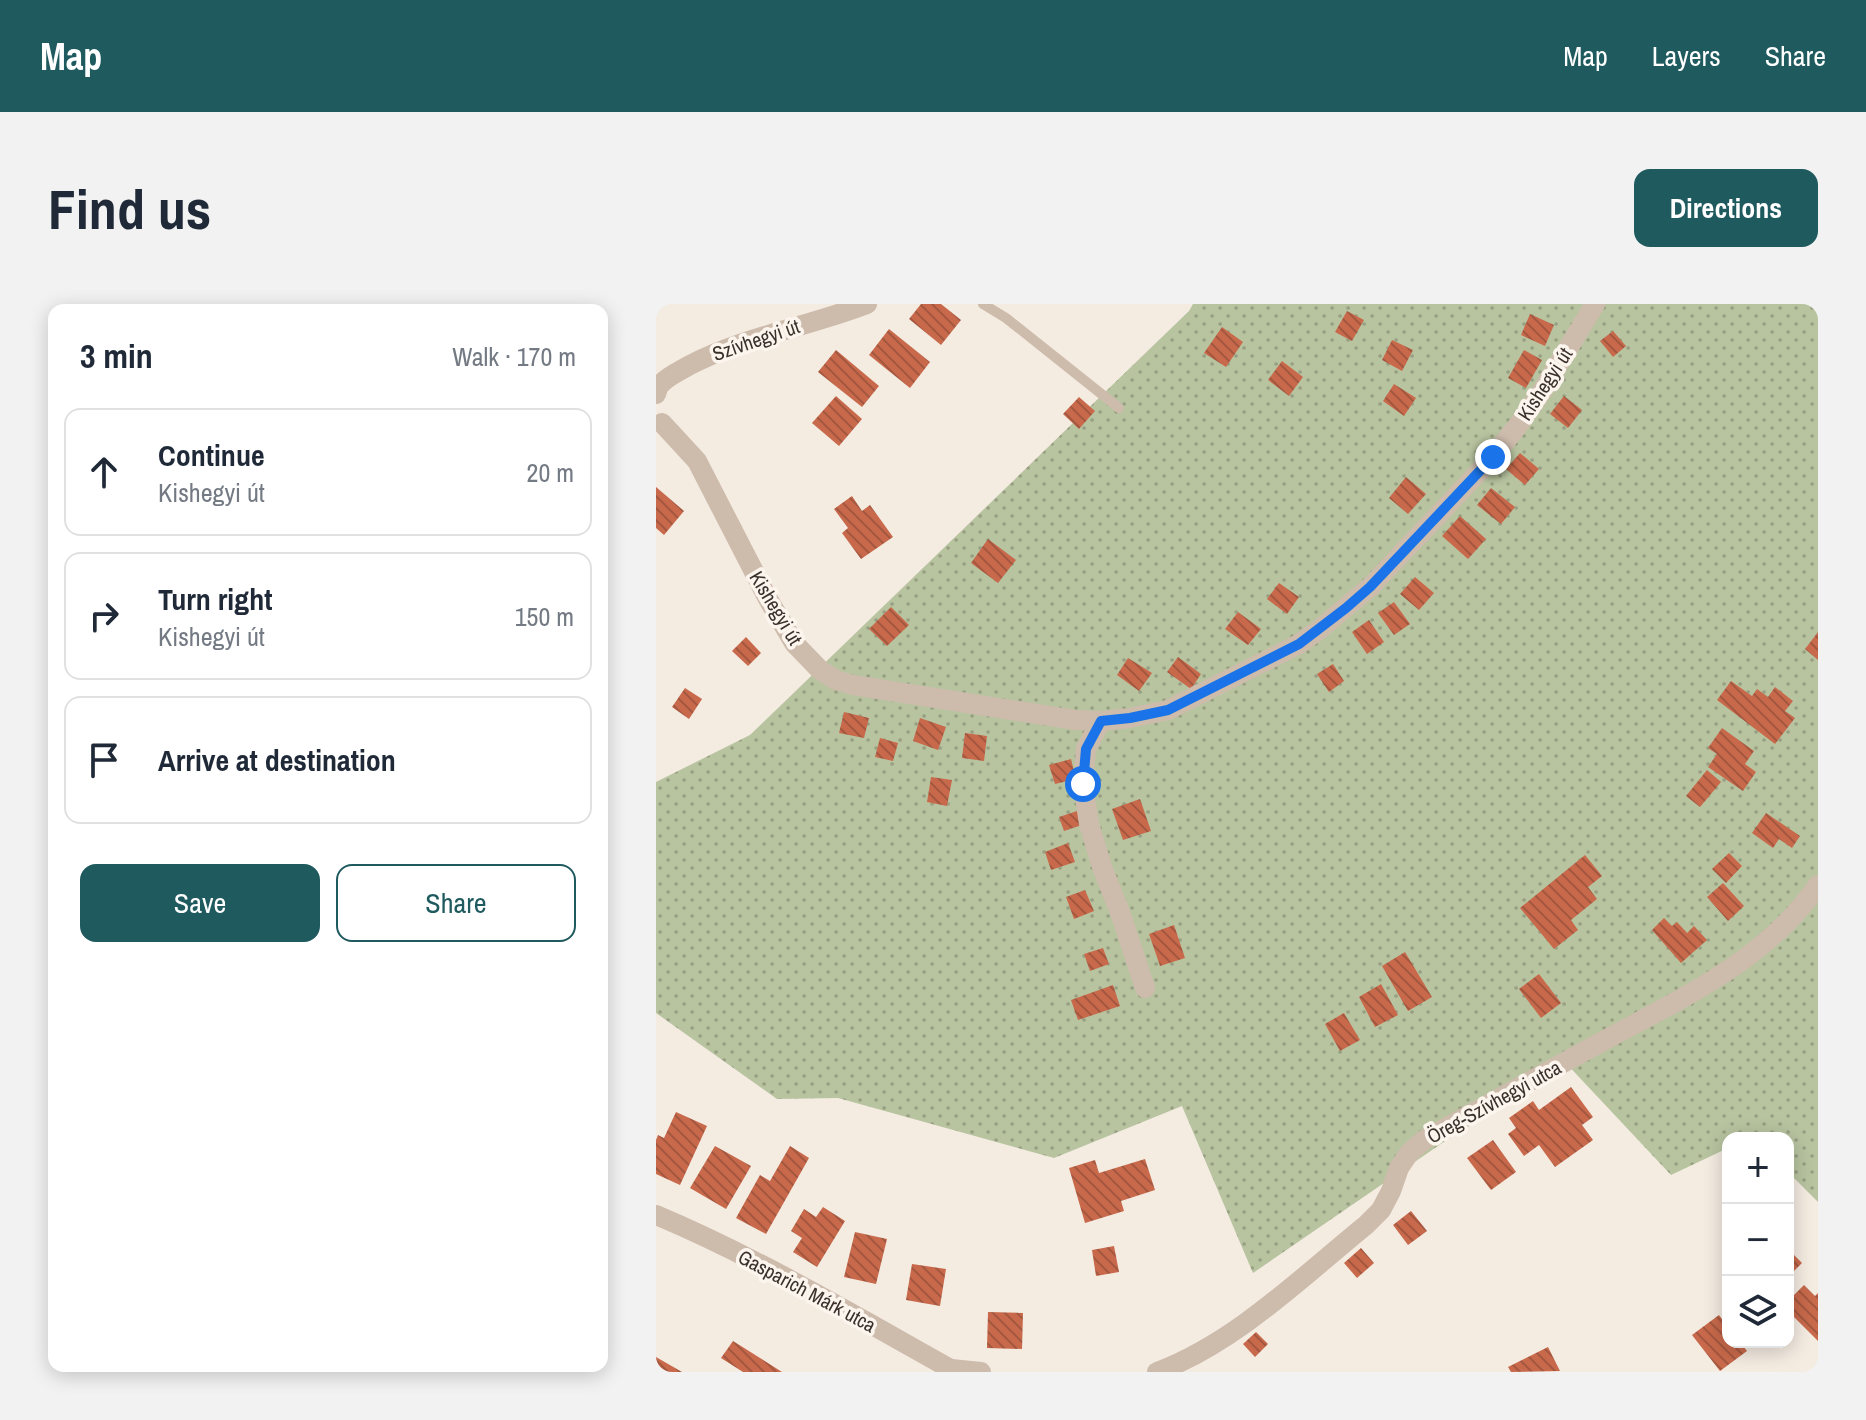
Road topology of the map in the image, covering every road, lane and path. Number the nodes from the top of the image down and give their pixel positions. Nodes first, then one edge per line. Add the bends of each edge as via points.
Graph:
1 (867, 304) edge
2 (983, 304) edge
3 (1595, 304) edge
4 (656, 394) edge
5 (1119, 408) dead end
6 (658, 421) edge
7 (1101, 721) junction
8 (1818, 885) edge
9 (1145, 988) dead end
10 (656, 1215) edge
11 (954, 1370) edge
12 (981, 1372) edge
13 (1157, 1372) edge

1 - 4 street, Szívhegyi út via 712,355 676,372
2 - 5 lane
3 - 7 street, Kishegyi út via 1502,446 1346,608 1299,644 1168,710
6 - 7 street, Kishegyi út via 697,461 768,599 794,643 820,670 853,685
7 - 9 street via 1086,749 1083,784 1089,824
8 - 13 street, Öreg-Szívhegyi utca via 1781,930 1699,989 1424,1140 1409,1153 1381,1210 1366,1225 1215,1344
10 - 11 street, Gasparich Márk utca
11 - 12 street

